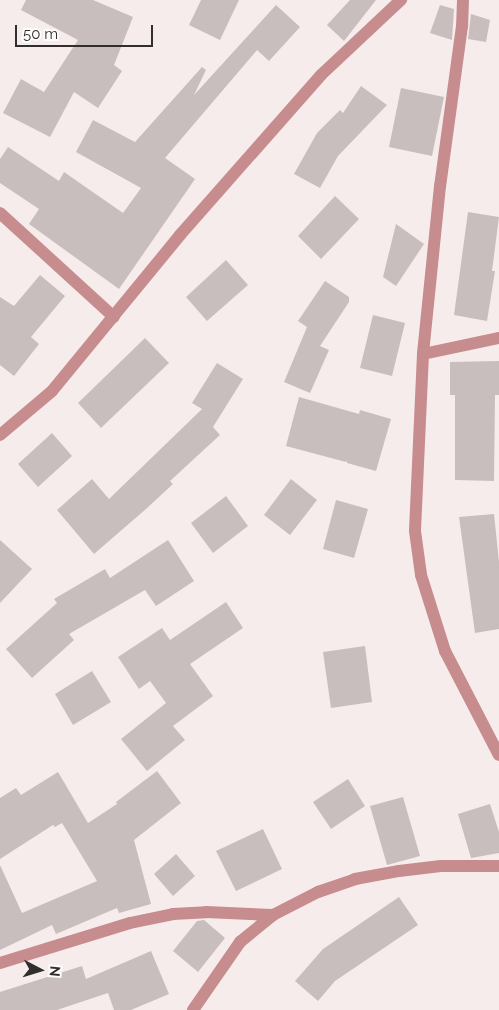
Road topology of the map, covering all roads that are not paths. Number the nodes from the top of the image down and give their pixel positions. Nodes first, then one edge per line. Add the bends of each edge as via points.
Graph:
1 (401, 0) edge
2 (463, 0) edge
3 (0, 213) edge
4 (114, 317) junction
5 (499, 338) edge
6 (423, 354) junction
7 (0, 435) edge
8 (499, 755) edge
9 (499, 866) edge
10 (273, 916) junction
11 (0, 963) edge
12 (192, 1010) edge

1 - 4 street via 321,75 180,235
2 - 6 street
3 - 4 street
4 - 7 street via 52,391
5 - 6 street
6 - 8 street via 414,498 421,575 446,650
9 - 10 street via 441,866 354,879 318,892
10 - 11 street via 206,912 173,914 130,923
10 - 12 street via 240,942

